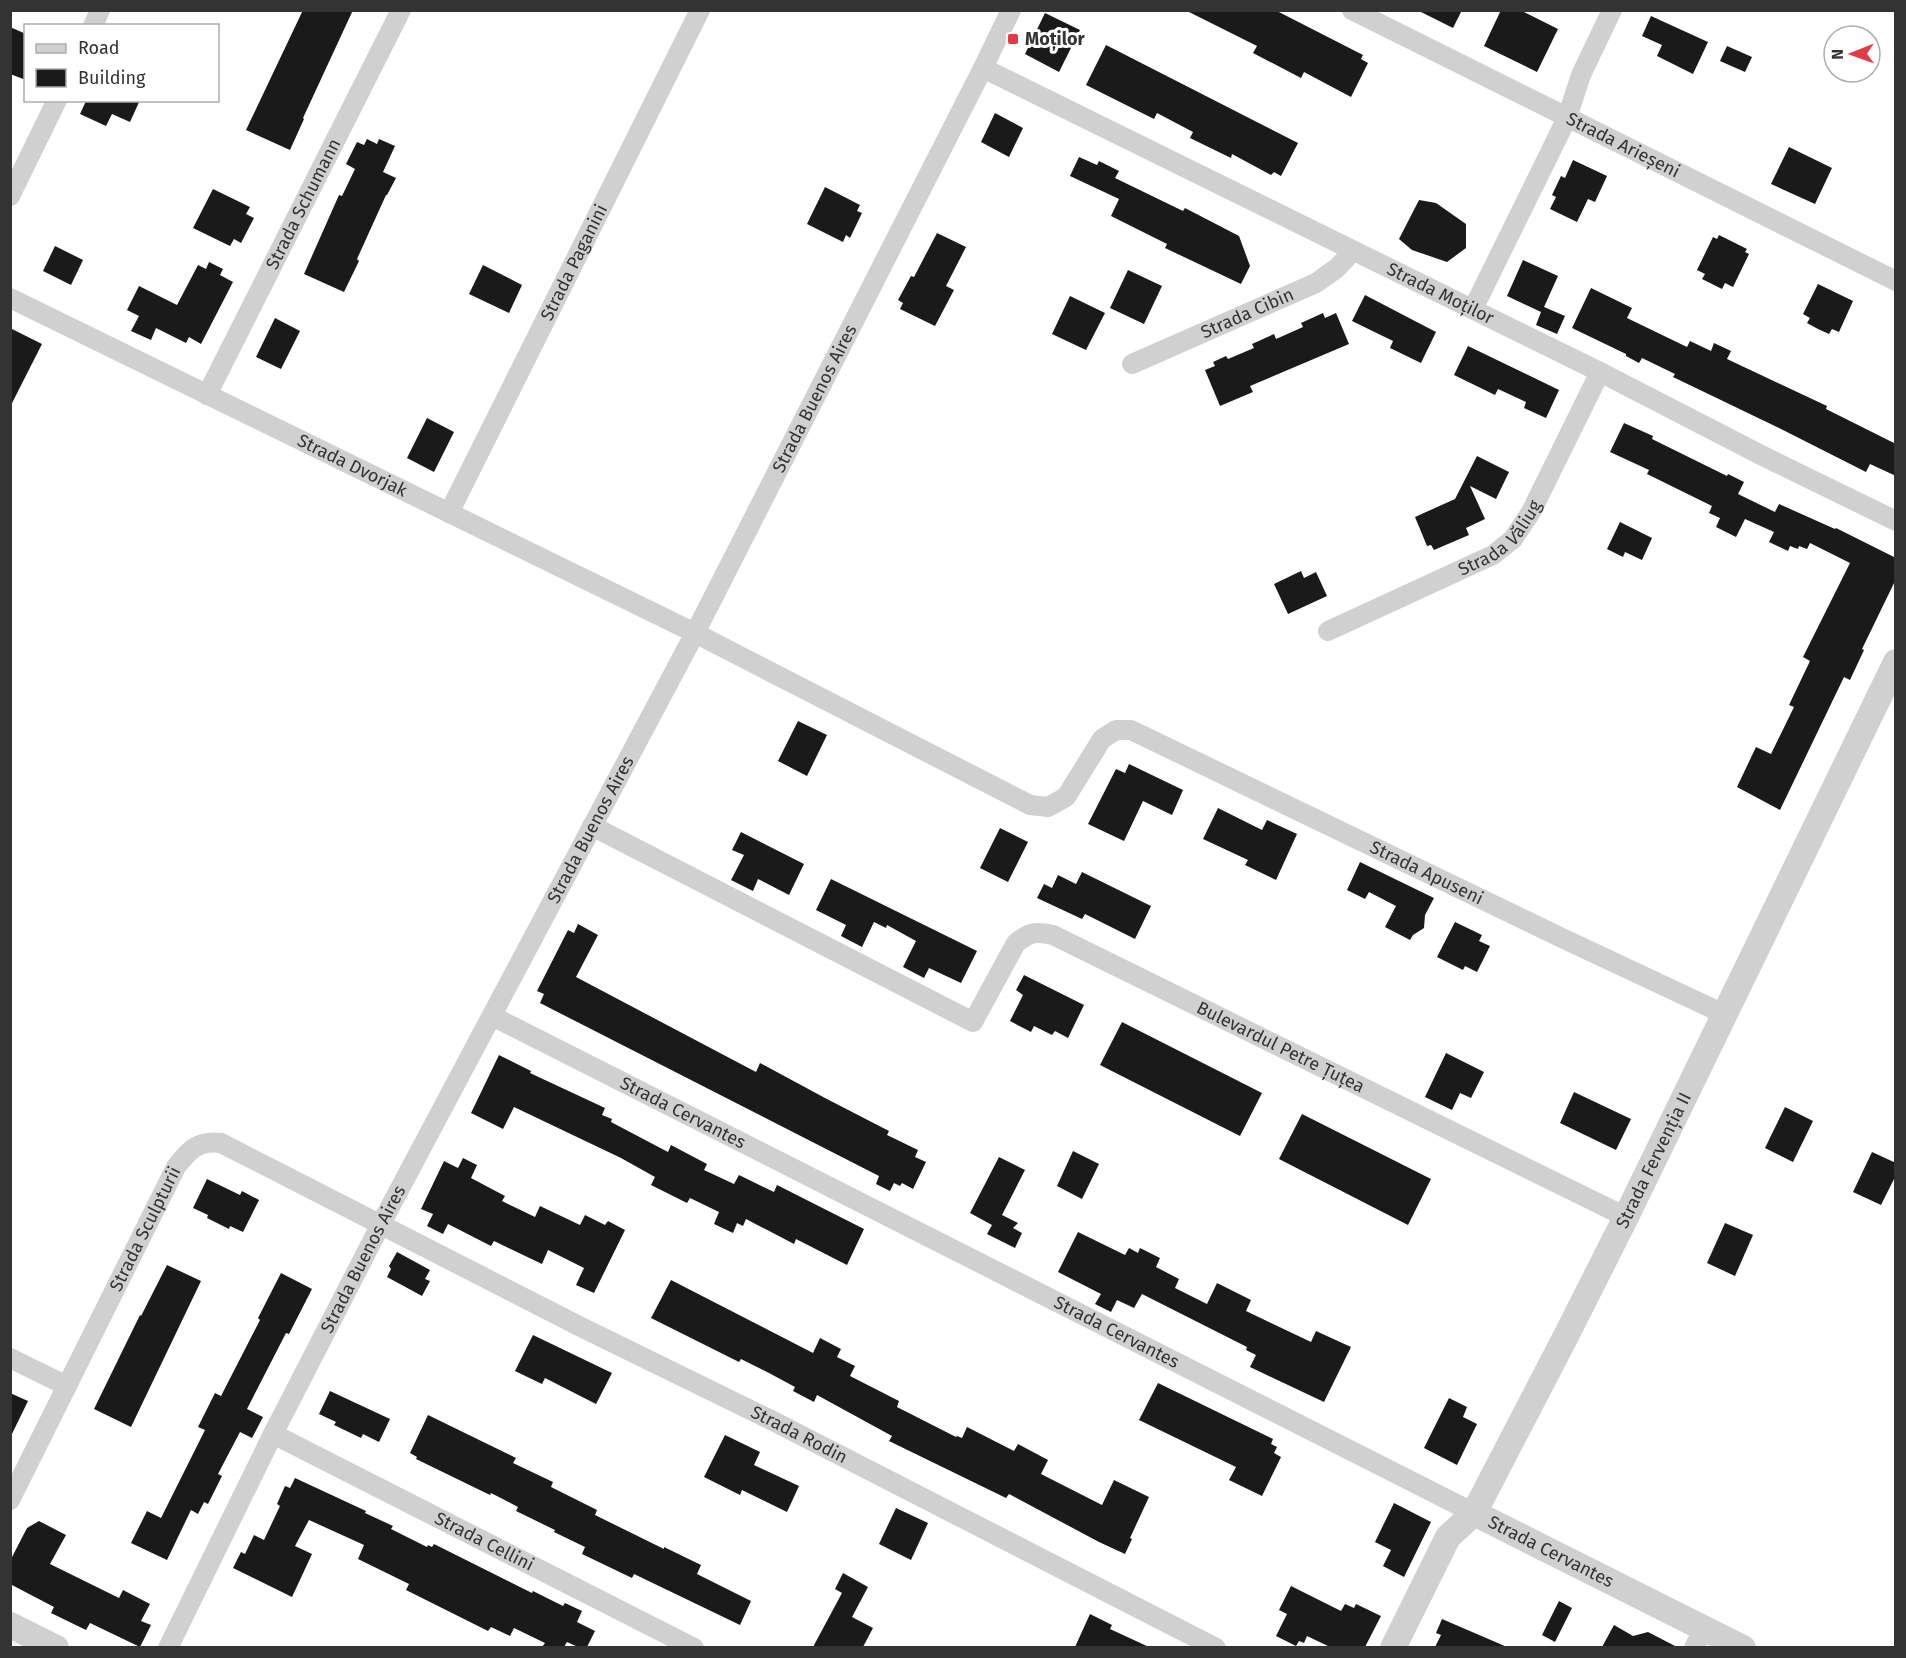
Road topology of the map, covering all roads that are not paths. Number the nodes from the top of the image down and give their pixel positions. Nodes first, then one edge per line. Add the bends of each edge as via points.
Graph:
1 (100, 10) edge
2 (401, 10) edge
3 (700, 10) edge
4 (1011, 10) edge
5 (1352, 10) edge
6 (1612, 10) edge
7 (94, 24) edge
8 (983, 68) junction
9 (56, 102) edge
10 (1567, 118) junction
11 (10, 196) edge
12 (1353, 251) junction
13 (1896, 280) edge
14 (10, 298) edge
15 (1473, 309) junction
16 (1132, 364) dead end
17 (1600, 372) junction
18 (207, 395) junction
19 (449, 513) junction
20 (1896, 521) edge
21 (1328, 631) dead end
22 (695, 633) junction
23 (1896, 662) edge
24 (1131, 730) joint
25 (592, 826) junction
26 (1724, 1014) junction
27 (492, 1016) junction
28 (1626, 1217) junction
29 (381, 1224) junction
30 (10, 1358) edge
31 (67, 1386) junction
32 (273, 1434) junction
33 (10, 1500) edge
34 (1474, 1514) junction
35 (10, 1625) edge
36 (1699, 1637) edge
37 (56, 1647) edge
38 (168, 1647) edge
39 (694, 1647) edge
40 (1216, 1647) edge
41 (1393, 1647) edge
42 (1743, 1647) edge

1 - 7 street
2 - 18 street, Strada Schumann
3 - 19 street, Strada Paganini
4 - 8 street, Strada Buenos Aires
5 - 10 street, Strada Arieșeni
6 - 10 street via 1581,75
8 - 12 street, Strada Moților
8 - 22 street, Strada Buenos Aires
9 - 11 street
10 - 13 street, Strada Arieșeni
10 - 15 street
12 - 15 street, Strada Moților
12 - 16 street, Strada Cibin via 1316,283
14 - 18 street, Strada Dvorjak
15 - 17 street, Strada Moților
17 - 20 street, Strada Moților
17 - 21 street, Strada Văliug via 1531,512 1513,539 1493,555
18 - 19 street, Strada Dvorjak
19 - 22 street, Strada Dvorjak
22 - 24 street, Strada Dvorjak via 1030,805 1048,807 1066,797 1102,739 1116,730
22 - 25 street, Strada Buenos Aires
23 - 26 street, Strada Fervenția II
24 - 26 street, Strada Apuseni
25 - 27 street, Strada Buenos Aires
25 - 28 street, Bulevardul Petre Țuțea via 973,1022 1016,943 1039,932 1053,935
26 - 28 street, Strada Fervenția II
27 - 29 street, Strada Buenos Aires
27 - 34 street, Strada Cervantes
28 - 34 street, Strada Fervenția II
29 - 31 street, Strada Sculpturii via 220,1143 201,1144 176,1167
29 - 32 street, Strada Buenos Aires
29 - 40 street, Strada Rodin
30 - 31 street
31 - 33 street, Strada Sculpturii
32 - 38 street, Strada Buenos Aires
32 - 39 street, Strada Cellini
34 - 36 street, Strada Cervantes
34 - 41 street, Strada Fervenția II via 1448,1537
35 - 37 street
36 - 42 street, Strada Cervantes

